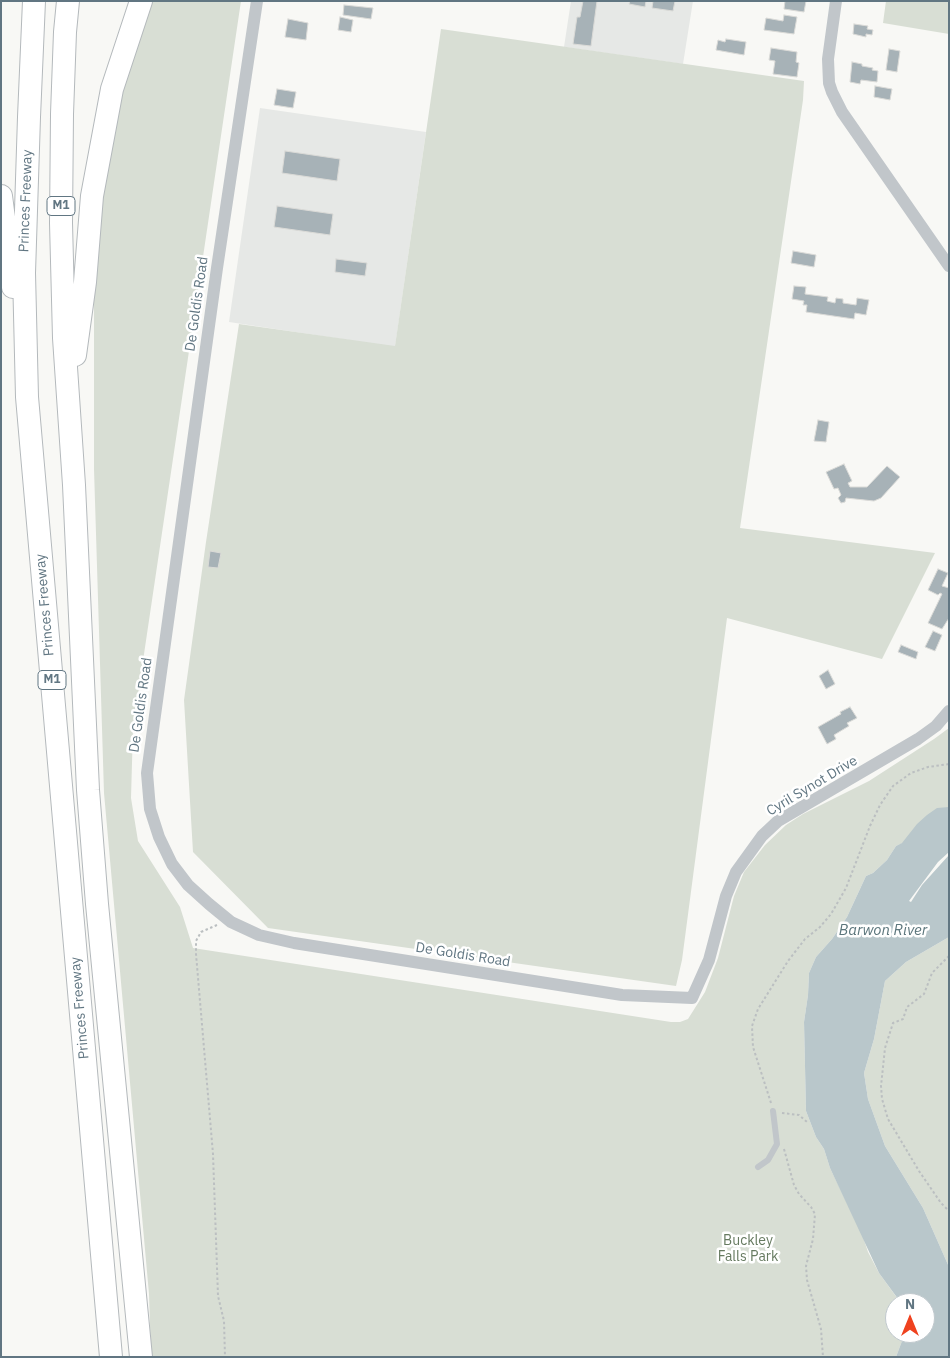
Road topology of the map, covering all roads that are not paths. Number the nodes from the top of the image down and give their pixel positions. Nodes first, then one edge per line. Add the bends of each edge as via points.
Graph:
1 (34, 1) edge
2 (68, 1) edge
3 (141, 1) edge
4 (257, 1) edge
5 (836, 1) edge
6 (1, 196) edge
7 (949, 266) edge
8 (27, 397) junction
9 (68, 410) junction
10 (949, 711) edge
11 (692, 998) joint
12 (773, 1111) road end
13 (758, 1167) dead end
14 (111, 1357) edge
15 (141, 1357) edge

1 - 8 highway, Princes Freeway / M1 via 24,273
2 - 9 highway, Princes Freeway / M1 via 61,223
3 - 9 highway via 112,89 92,196 85,282
4 - 11 street, De Goldis Road via 148,773 150,809 159,837 172,864 188,885 231,922 259,935 294,944 622,995
5 - 7 street via 828,59 832,92 842,112
6 - 8 highway
8 - 14 highway, Princes Freeway / M1
9 - 15 highway, Princes Freeway / M1 via 88,790
10 - 11 street, Cyril Synot Drive via 918,739 778,821 762,836 736,872 726,896 709,960
12 - 13 lane via 777,1144 768,1160

